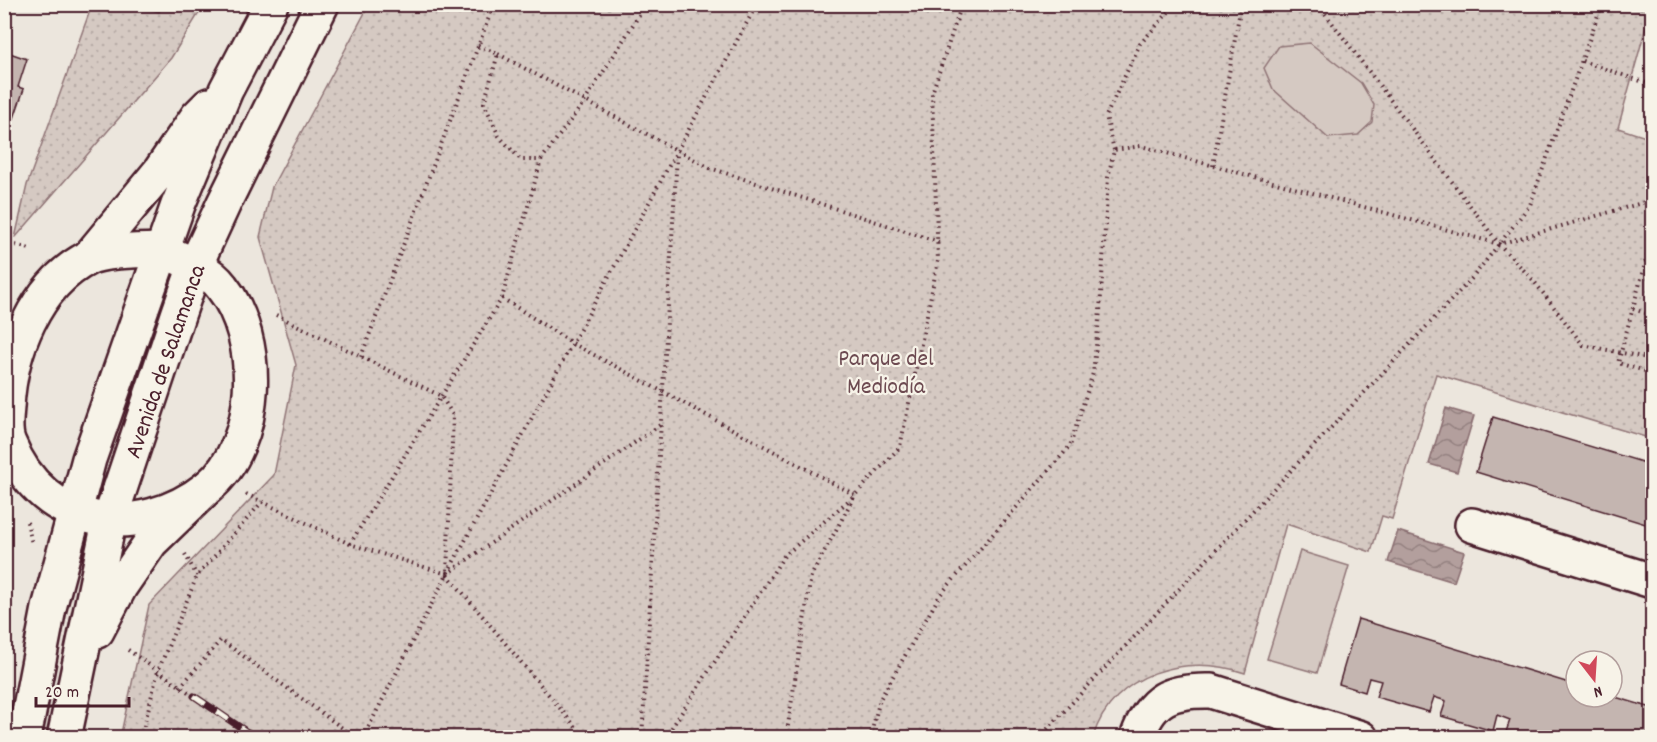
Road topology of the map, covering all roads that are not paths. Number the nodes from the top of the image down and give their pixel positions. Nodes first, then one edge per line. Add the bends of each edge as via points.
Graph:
1 (271, 4) edge
2 (322, 4) edge
3 (226, 90) junction
4 (160, 250) junction
5 (89, 257) junction
6 (195, 266) junction
7 (43, 298) junction
8 (4, 315) edge
9 (5, 435) edge
10 (208, 486) junction
11 (74, 513) junction
12 (109, 522) junction
13 (1472, 525) dead end
14 (1653, 581) edge
15 (81, 659) junction
16 (24, 738) edge
17 (64, 738) edge
18 (1137, 738) edge
19 (1361, 738) edge

1 - 3 main road, Avenida de Salamanca
2 - 6 main road, Avenida de Salamanca via 261,122
3 - 4 main road, Avenida de Salamanca
3 - 5 main road via 197,117 160,171
4 - 5 main road
4 - 6 main road
4 - 11 main road, Avenida de Salamanca
5 - 7 main road via 63,276
6 - 10 main road via 222,286 245,326 251,372 247,423 229,460
6 - 12 main road, Avenida de Salamanca
7 - 8 main road
7 - 9 main road via 20,342 8,394
9 - 11 main road via 18,466 37,489
10 - 12 main road via 172,507
10 - 15 main road via 151,542 120,587
11 - 12 main road
11 - 16 main road, Avenida de Salamanca via 49,608
12 - 15 main road, Avenida de Salamanca
13 - 14 main road
15 - 17 main road, Avenida de Salamanca
18 - 19 main road via 1145,716 1159,701 1186,690 1211,691

